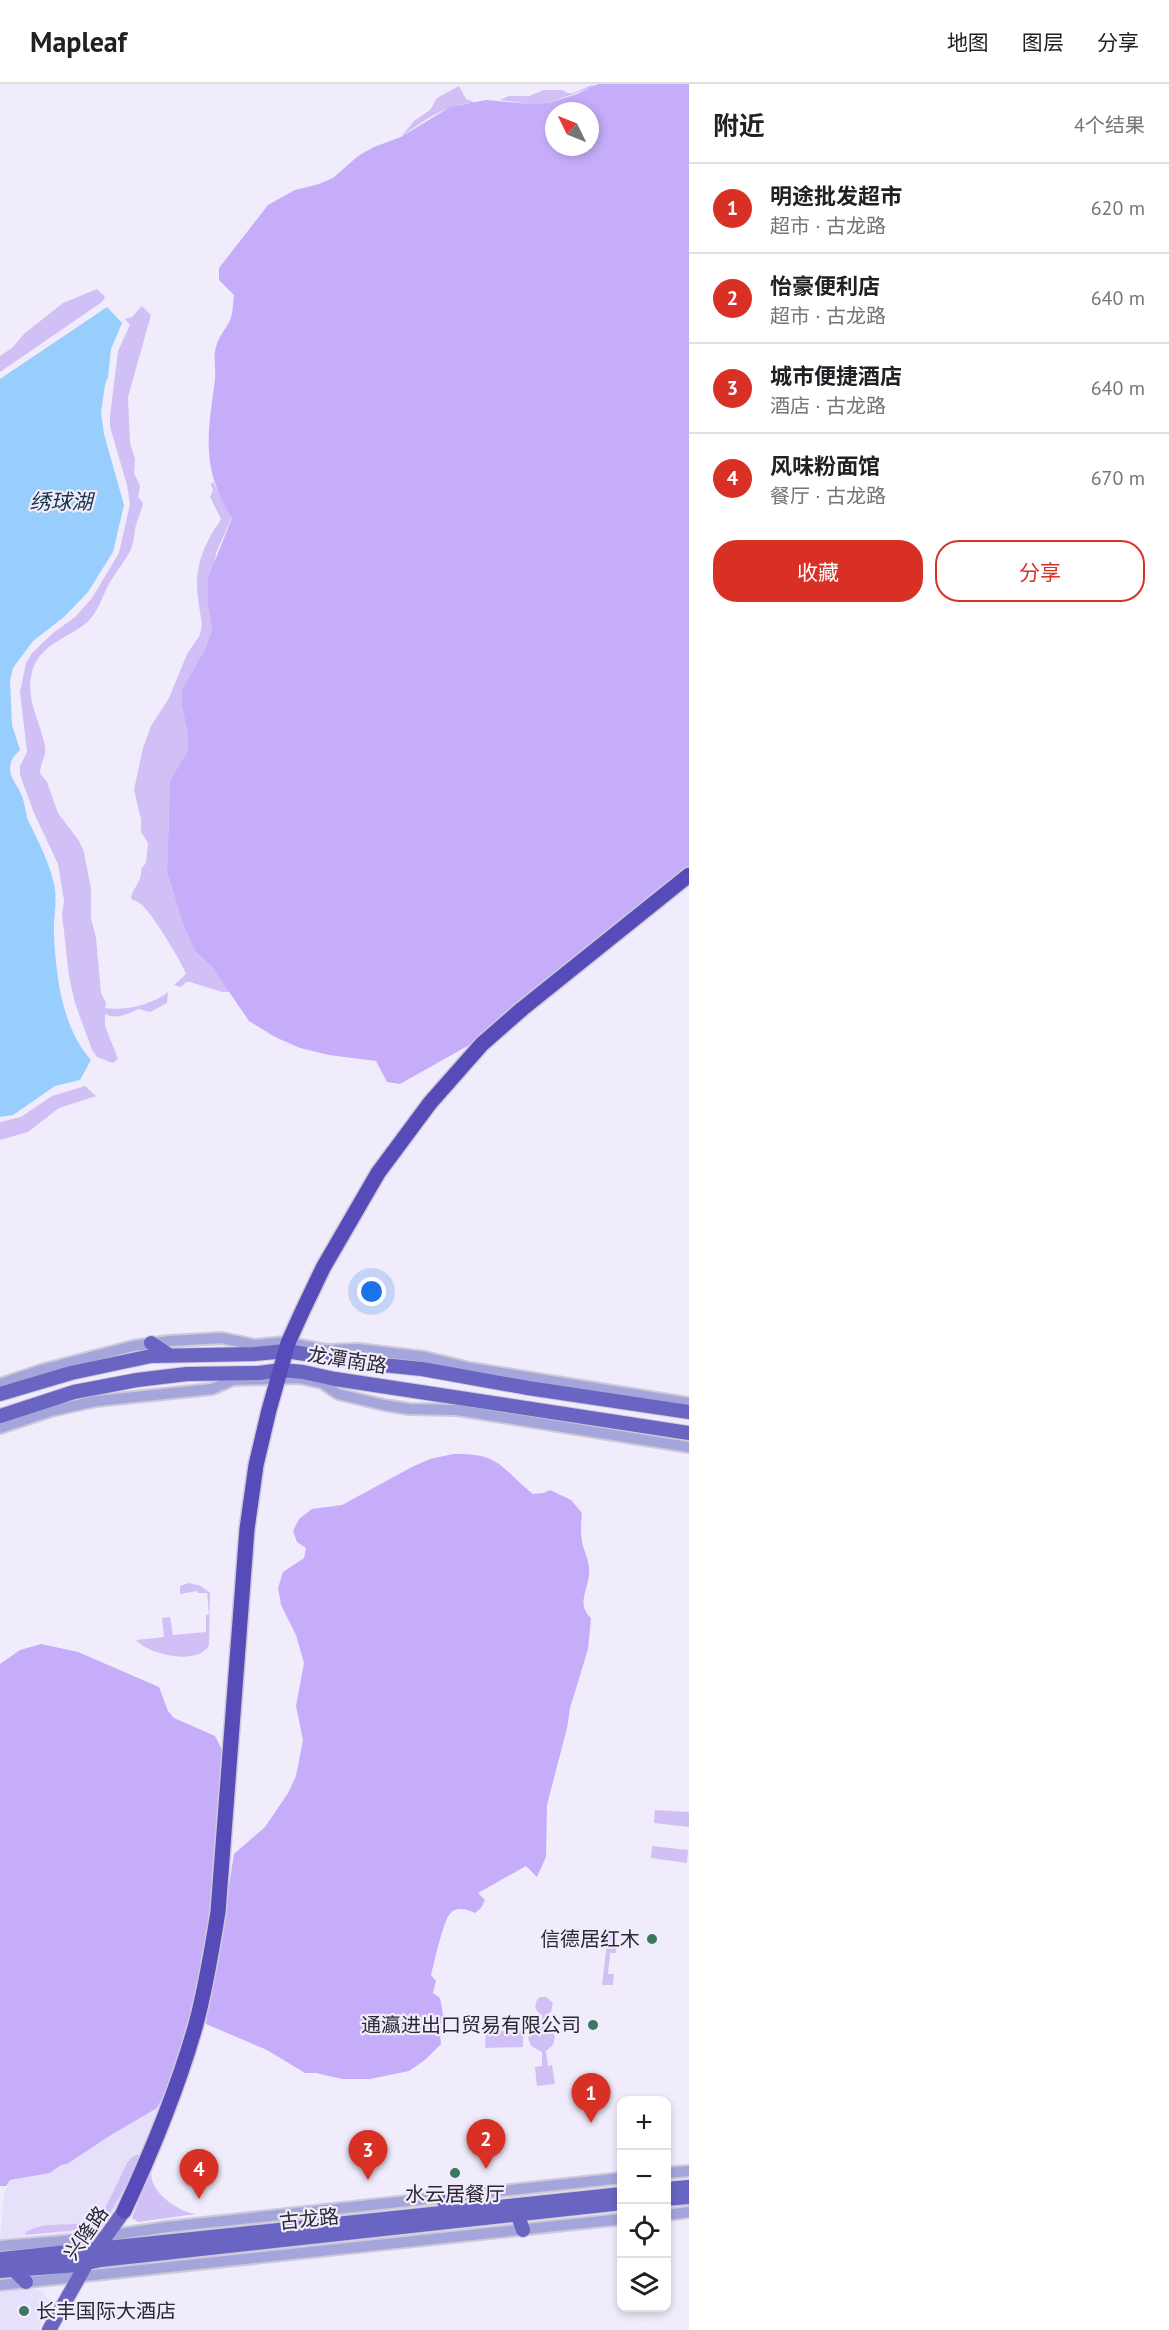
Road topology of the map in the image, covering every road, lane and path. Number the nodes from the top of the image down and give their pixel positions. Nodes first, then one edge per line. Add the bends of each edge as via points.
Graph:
1 (689, 875) edge
2 (151, 1343) junction
3 (287, 1347) junction
4 (198, 1354) junction
5 (169, 1355) junction
6 (364, 1363) junction
7 (199, 1374) junction
8 (280, 1375) junction
9 (362, 1383) junction
10 (0, 1384) edge
11 (0, 1394) edge
12 (689, 1403) edge
13 (689, 1412) edge
14 (0, 1416) edge
15 (0, 1428) edge
16 (674, 1431) junction
17 (689, 1433) edge
18 (684, 1445) edge
19 (689, 2171) edge
20 (671, 2173) edge
21 (617, 2178) edge
22 (689, 2187) edge
23 (671, 2189) edge
24 (617, 2194) edge
25 (689, 2197) edge
26 (442, 2198) junction
27 (671, 2199) edge
28 (617, 2204) edge
29 (124, 2211) joint
30 (689, 2212) edge
31 (452, 2213) junction
32 (671, 2214) edge
33 (285, 2215) junction
34 (518, 2216) junction
35 (617, 2220) edge
36 (425, 2226) junction
37 (524, 2230) junction
38 (432, 2239) junction
39 (295, 2240) junction
40 (0, 2246) edge
41 (99, 2255) junction
42 (0, 2259) edge
43 (7, 2270) edge
44 (26, 2282) junction
45 (0, 2285) edge
46 (49, 2330) edge
47 (58, 2330) edge

1 - 3 highway via 522,1009 483,1044 430,1103 378,1173 323,1268
2 - 3 street via 222,1338
2 - 5 main road
2 - 10 street
3 - 4 main road, 龙潭南路 via 254,1354
3 - 6 main road, 龙潭南路
3 - 8 highway
3 - 12 street via 357,1349 425,1357 470,1368
4 - 5 main road, 龙潭南路
4 - 7 main road
5 - 11 main road, 龙潭南路 via 71,1373
6 - 9 main road
6 - 13 main road, 龙潭南路
7 - 8 main road, 龙潭南路
7 - 14 main road, 龙潭南路 via 75,1392
8 - 9 main road, 龙潭南路 via 303,1372
8 - 15 street via 233,1380 212,1389 96,1401
8 - 18 street via 322,1383 338,1394 391,1406 457,1410
8 - 29 highway via 256,1465 247,1529 213,1946 185,2058 146,2165
9 - 16 main road, 龙潭南路
16 - 17 main road, 龙潭南路
16 - 18 main road
19 - 20 street
21 - 26 street
22 - 23 main road
24 - 31 main road, 古龙路
25 - 27 main road
26 - 31 main road
26 - 33 street
28 - 34 main road, 古龙路
29 - 41 main road, 兴隆路 via 124,2218
30 - 32 street
31 - 39 main road, 古龙路
33 - 39 main road
33 - 41 street
34 - 36 main road, 古龙路
34 - 37 main road
35 - 37 street
36 - 38 main road
36 - 39 main road, 古龙路
37 - 38 street
38 - 39 street
39 - 41 main road, 古龙路
40 - 41 street
41 - 42 main road, 古龙路
41 - 43 main road, 古龙路
41 - 44 street
41 - 46 main road, 兴隆路
41 - 47 main road, 兴隆路
43 - 44 main road
44 - 45 street

